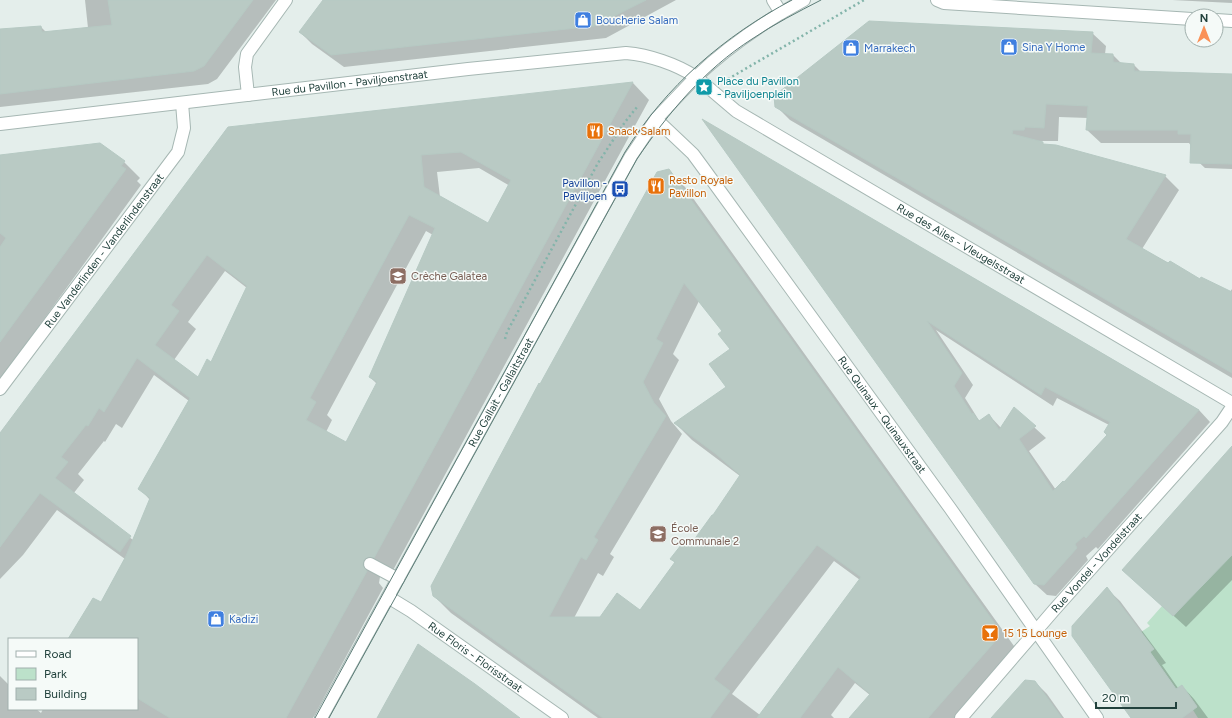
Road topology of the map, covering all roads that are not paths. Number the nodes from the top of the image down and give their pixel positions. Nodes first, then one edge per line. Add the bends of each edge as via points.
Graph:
1 (286, 0) edge
2 (773, 0) edge
3 (804, 0) edge
4 (936, 0) edge
5 (781, 13) junction
6 (1184, 18) edge
7 (696, 77) junction
8 (248, 95) junction
9 (182, 103) junction
10 (656, 119) junction
11 (0, 124) edge
12 (0, 389) edge
13 (1232, 403) edge
14 (1232, 407) edge
15 (370, 564) dead end
16 (398, 579) junction
17 (388, 597) junction
18 (1036, 631) junction
19 (321, 718) edge
20 (562, 718) edge
21 (961, 718) edge
22 (1097, 718) edge

1 - 8 street via 247,54 245,67
2 - 5 street
3 - 5 street
4 - 6 street via 944,3
5 - 7 street via 741,39
7 - 8 street, Rue du Pavillon - Paviljoenstraat via 654,59 626,53
7 - 10 street, Rue Gallait - Gallaitstraat
7 - 13 street, Rue des Ailes - Vleugelsstraat via 736,111
8 - 9 street, Rue du Pavillon - Paviljoenstraat
9 - 11 street, Rue du Pavillon - Paviljoenstraat
9 - 12 street, Rue Vanderlinden - Vanderlindenstraat via 184,128 178,152
10 - 16 street, Rue Gallait - Gallaitstraat via 627,162
10 - 18 street, Rue Quinaux - Quinauxstraat via 700,164 946,502
14 - 18 street, Rue Vondel - Vondelstraat via 1222,422
15 - 16 street
16 - 17 street, Rue Gallait - Gallaitstraat
17 - 19 street, Rue Gallait - Gallaitstraat
17 - 20 street, Rue Floris - Florisstraat
18 - 21 street, Rue Vondel - Vondelstraat
18 - 22 street, Rue Quinaux - Quinauxstraat

